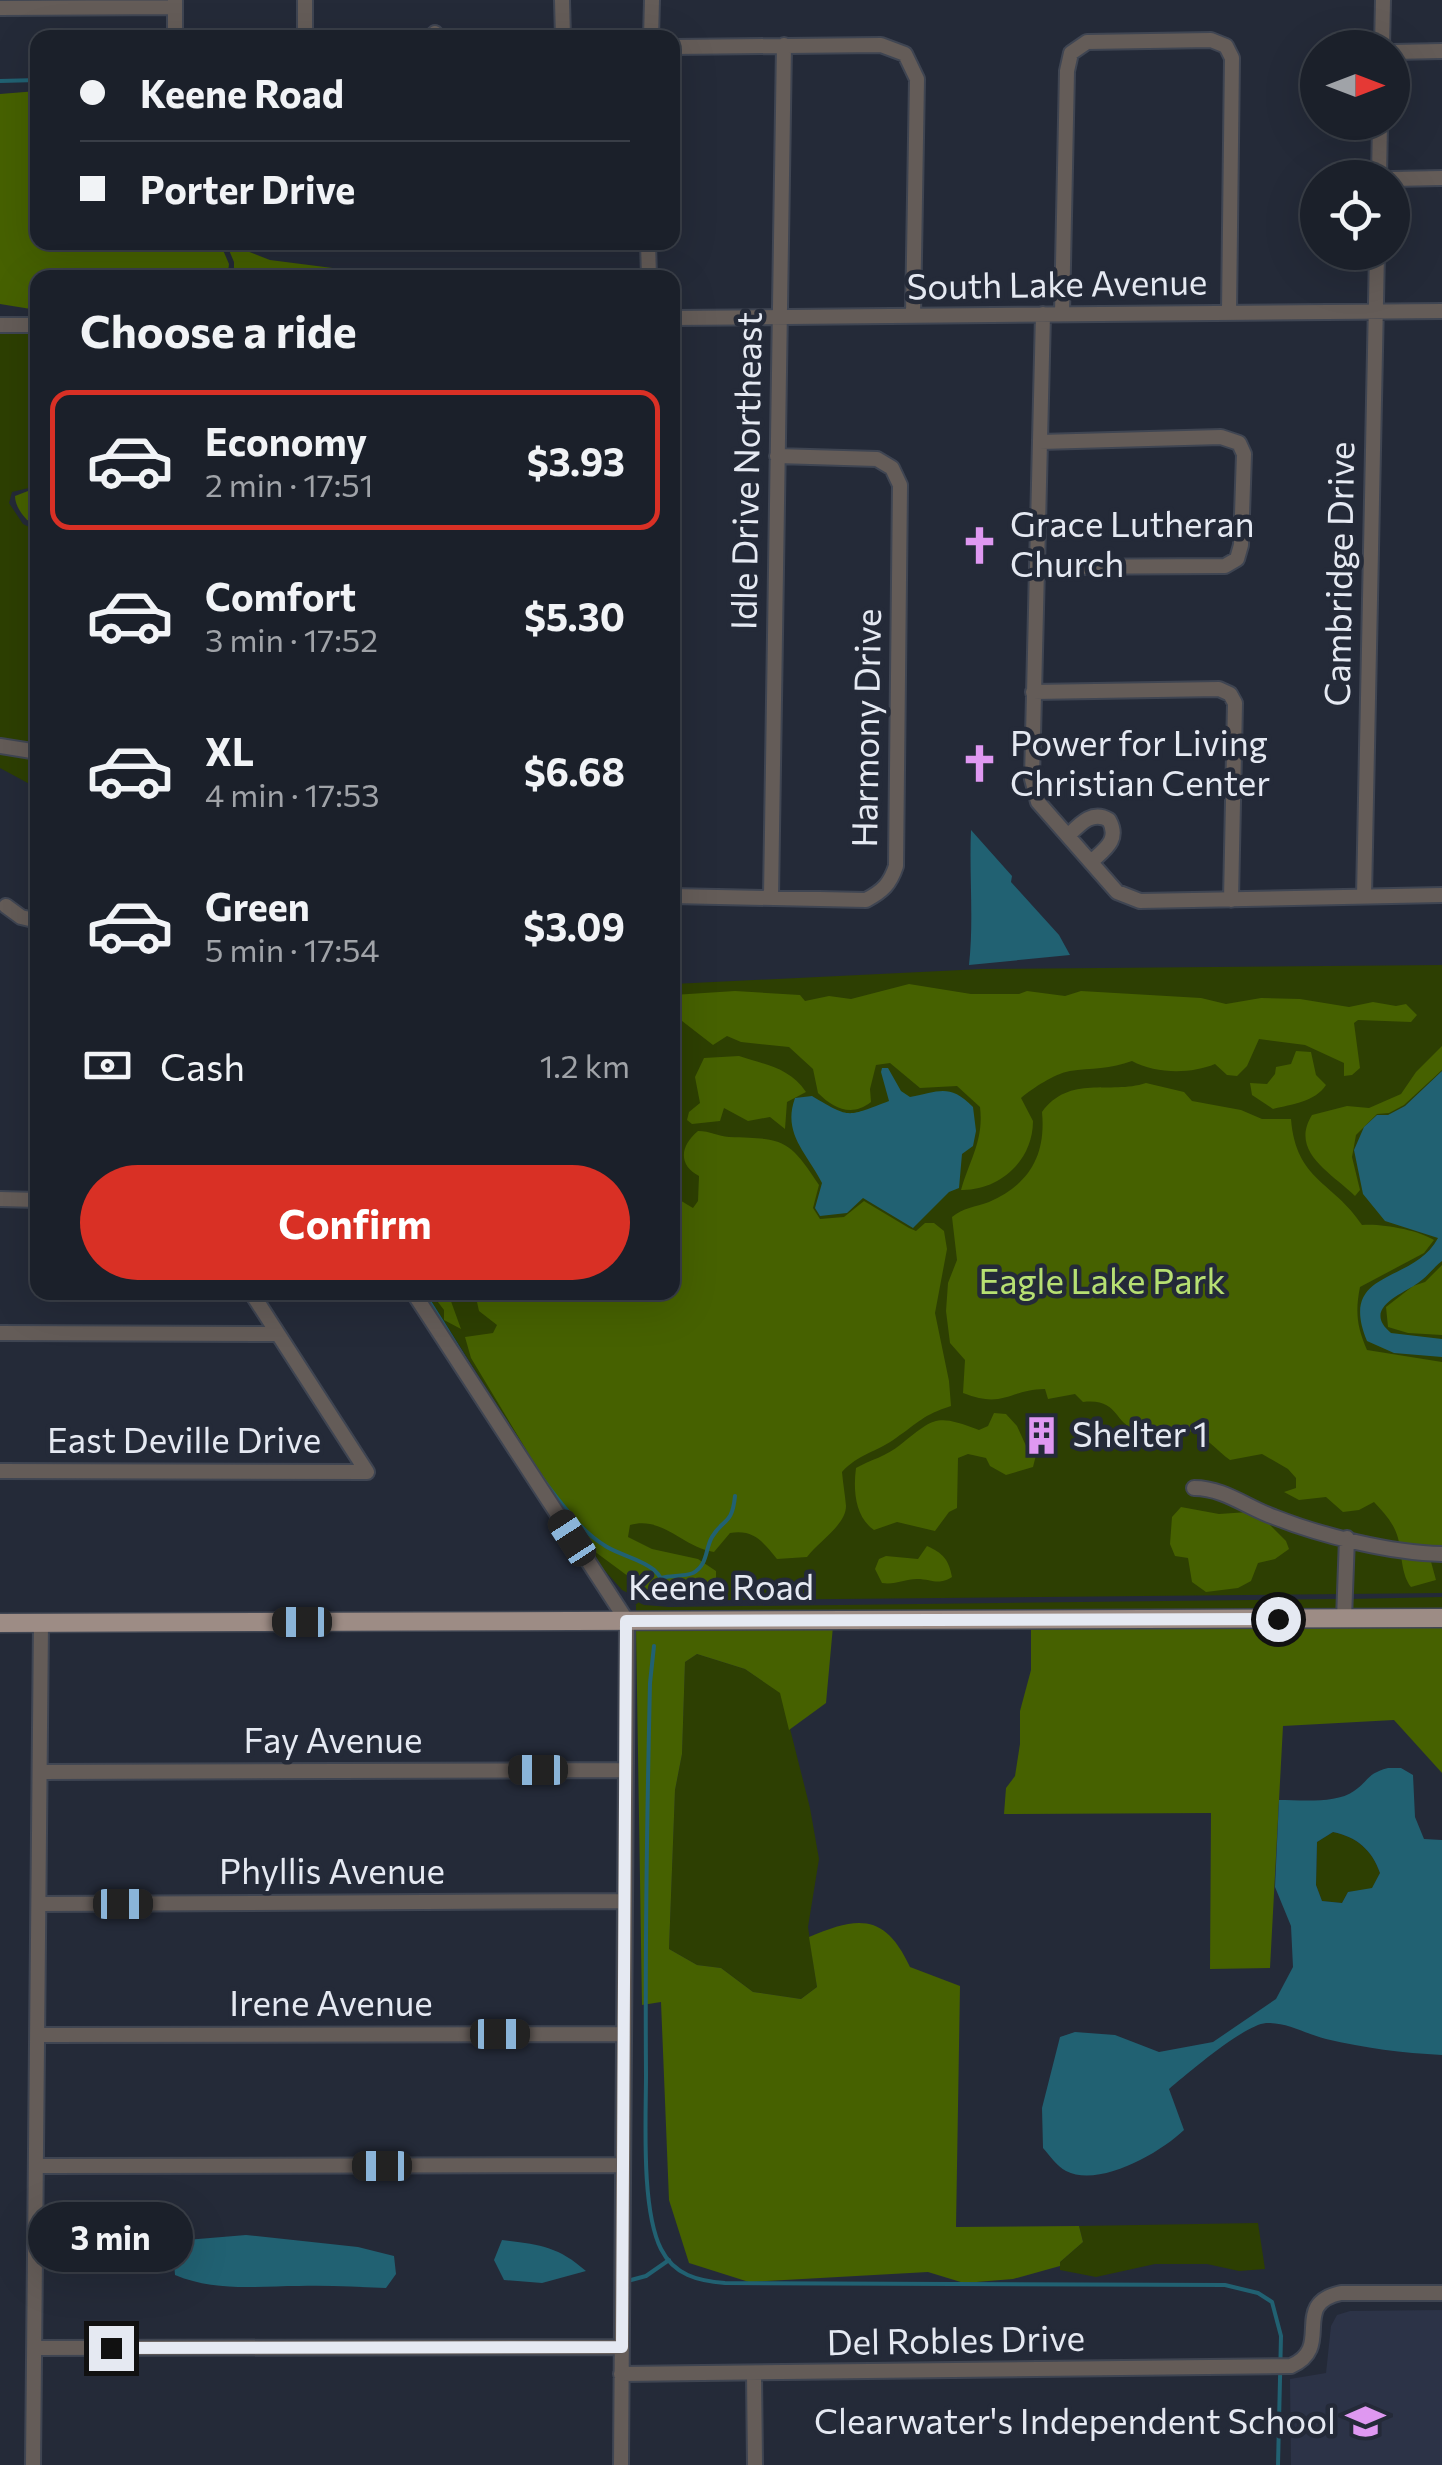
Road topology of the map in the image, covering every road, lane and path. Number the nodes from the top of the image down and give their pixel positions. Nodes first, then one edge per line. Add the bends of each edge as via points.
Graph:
1 (305, 0) edge
2 (562, 0) edge
3 (652, 0) edge
4 (1383, 0) edge
5 (52, 4) edge
6 (175, 4) edge
7 (0, 8) edge
8 (175, 30) edge
9 (305, 30) edge
10 (563, 30) edge
11 (651, 30) edge
12 (1382, 30) edge
13 (784, 45) junction
14 (680, 47) edge
15 (1410, 52) edge
16 (1442, 52) edge
17 (1410, 178) edge
18 (1442, 178) edge
19 (1377, 270) edge
20 (1442, 311) edge
21 (1229, 312) junction
22 (1376, 312) junction
23 (1043, 314) junction
24 (1062, 314) junction
25 (913, 316) junction
26 (680, 318) edge
27 (779, 318) junction
28 (0, 325) edge
29 (30, 325) edge
30 (1040, 442) junction
31 (777, 456) junction
32 (1036, 566) junction
33 (1033, 692) junction
34 (0, 746) edge
35 (30, 751) edge
36 (1068, 836) junction
37 (1091, 862) junction
38 (1442, 895) edge
39 (680, 896) edge
40 (771, 896) junction
41 (1364, 897) junction
42 (1231, 900) junction
43 (6, 906) dead end
44 (30, 919) edge
45 (0, 1199) edge
46 (30, 1200) edge
47 (256, 1300) edge
48 (418, 1300) edge
49 (0, 1333) edge
50 (278, 1334) junction
51 (0, 1471) edge
52 (1194, 1488) dead end
53 (1347, 1538) junction
54 (1442, 1554) edge
55 (1442, 1618) edge
56 (1344, 1619) junction
57 (626, 1621) junction
58 (0, 1623) edge
59 (41, 1623) junction
60 (626, 1770) junction
61 (41, 1772) junction
62 (624, 1901) junction
63 (39, 1904) junction
64 (624, 2034) junction
65 (38, 2035) junction
66 (623, 2165) junction
67 (36, 2166) junction
68 (1442, 2294) edge
69 (622, 2347) junction
70 (34, 2348) junction
71 (754, 2373) junction
72 (621, 2374) junction
73 (33, 2465) edge
74 (621, 2465) edge
75 (755, 2465) edge

1 - 9 street
2 - 10 street
3 - 11 street
4 - 12 street
5 - 6 street
5 - 7 street
6 - 8 street
13 - 14 street
13 - 25 street via 881,45 906,54 917,79
13 - 27 street, Idle Drive Northeast
15 - 16 street
17 - 18 street
19 - 22 street, Cambridge Drive
20 - 22 street, South Lake Avenue
21 - 22 street, South Lake Avenue
21 - 24 street, South Lake Avenue
21 - 24 street via 1232,58 1226,46 1211,40 1088,42 1072,54
22 - 41 street, Cambridge Drive
23 - 24 street, South Lake Avenue
23 - 25 street, South Lake Avenue
23 - 30 street
25 - 27 street, South Lake Avenue
26 - 27 street, South Lake Avenue
27 - 31 street, Idle Drive Northeast
28 - 29 street
30 - 32 street
30 - 32 street via 1221,437 1240,443 1244,454 1241,545 1237,558 1224,566
31 - 40 street, Idle Drive Northeast
31 - 40 street, Harmony Drive via 876,459 892,468 900,484 896,866 890,882 866,900
32 - 33 street
33 - 36 street via 1033,792
33 - 42 street via 1230,694
34 - 35 street
36 - 37 street
36 - 37 street via 1088,818 1109,820 1112,843
37 - 42 street via 1117,892 1140,901
38 - 41 street
39 - 40 street, Harmony Drive
41 - 42 street
43 - 44 street
45 - 46 street
47 - 50 street
48 - 57 street
49 - 50 street
50 - 51 street, East Deville Drive via 367,1472
52 - 53 street via 1211,1488 1277,1519
53 - 54 street
53 - 56 street
55 - 56 main road, Keene Road
56 - 57 main road, Keene Road
57 - 59 main road, Keene Road
57 - 60 street
58 - 59 main road, Keene Road
59 - 61 street
60 - 61 street, Fay Avenue
60 - 62 street
61 - 63 street
62 - 63 street, Phyllis Avenue
62 - 64 street
63 - 65 street
64 - 65 street, Irene Avenue
64 - 66 street
65 - 67 street
66 - 67 street
66 - 69 street
67 - 70 street
68 - 71 street, Del Robles Drive via 1326,2296 1313,2312 1314,2342 1291,2366
69 - 70 street
69 - 72 street
70 - 73 street
71 - 72 street, Del Robles Drive
71 - 75 street
72 - 74 street

